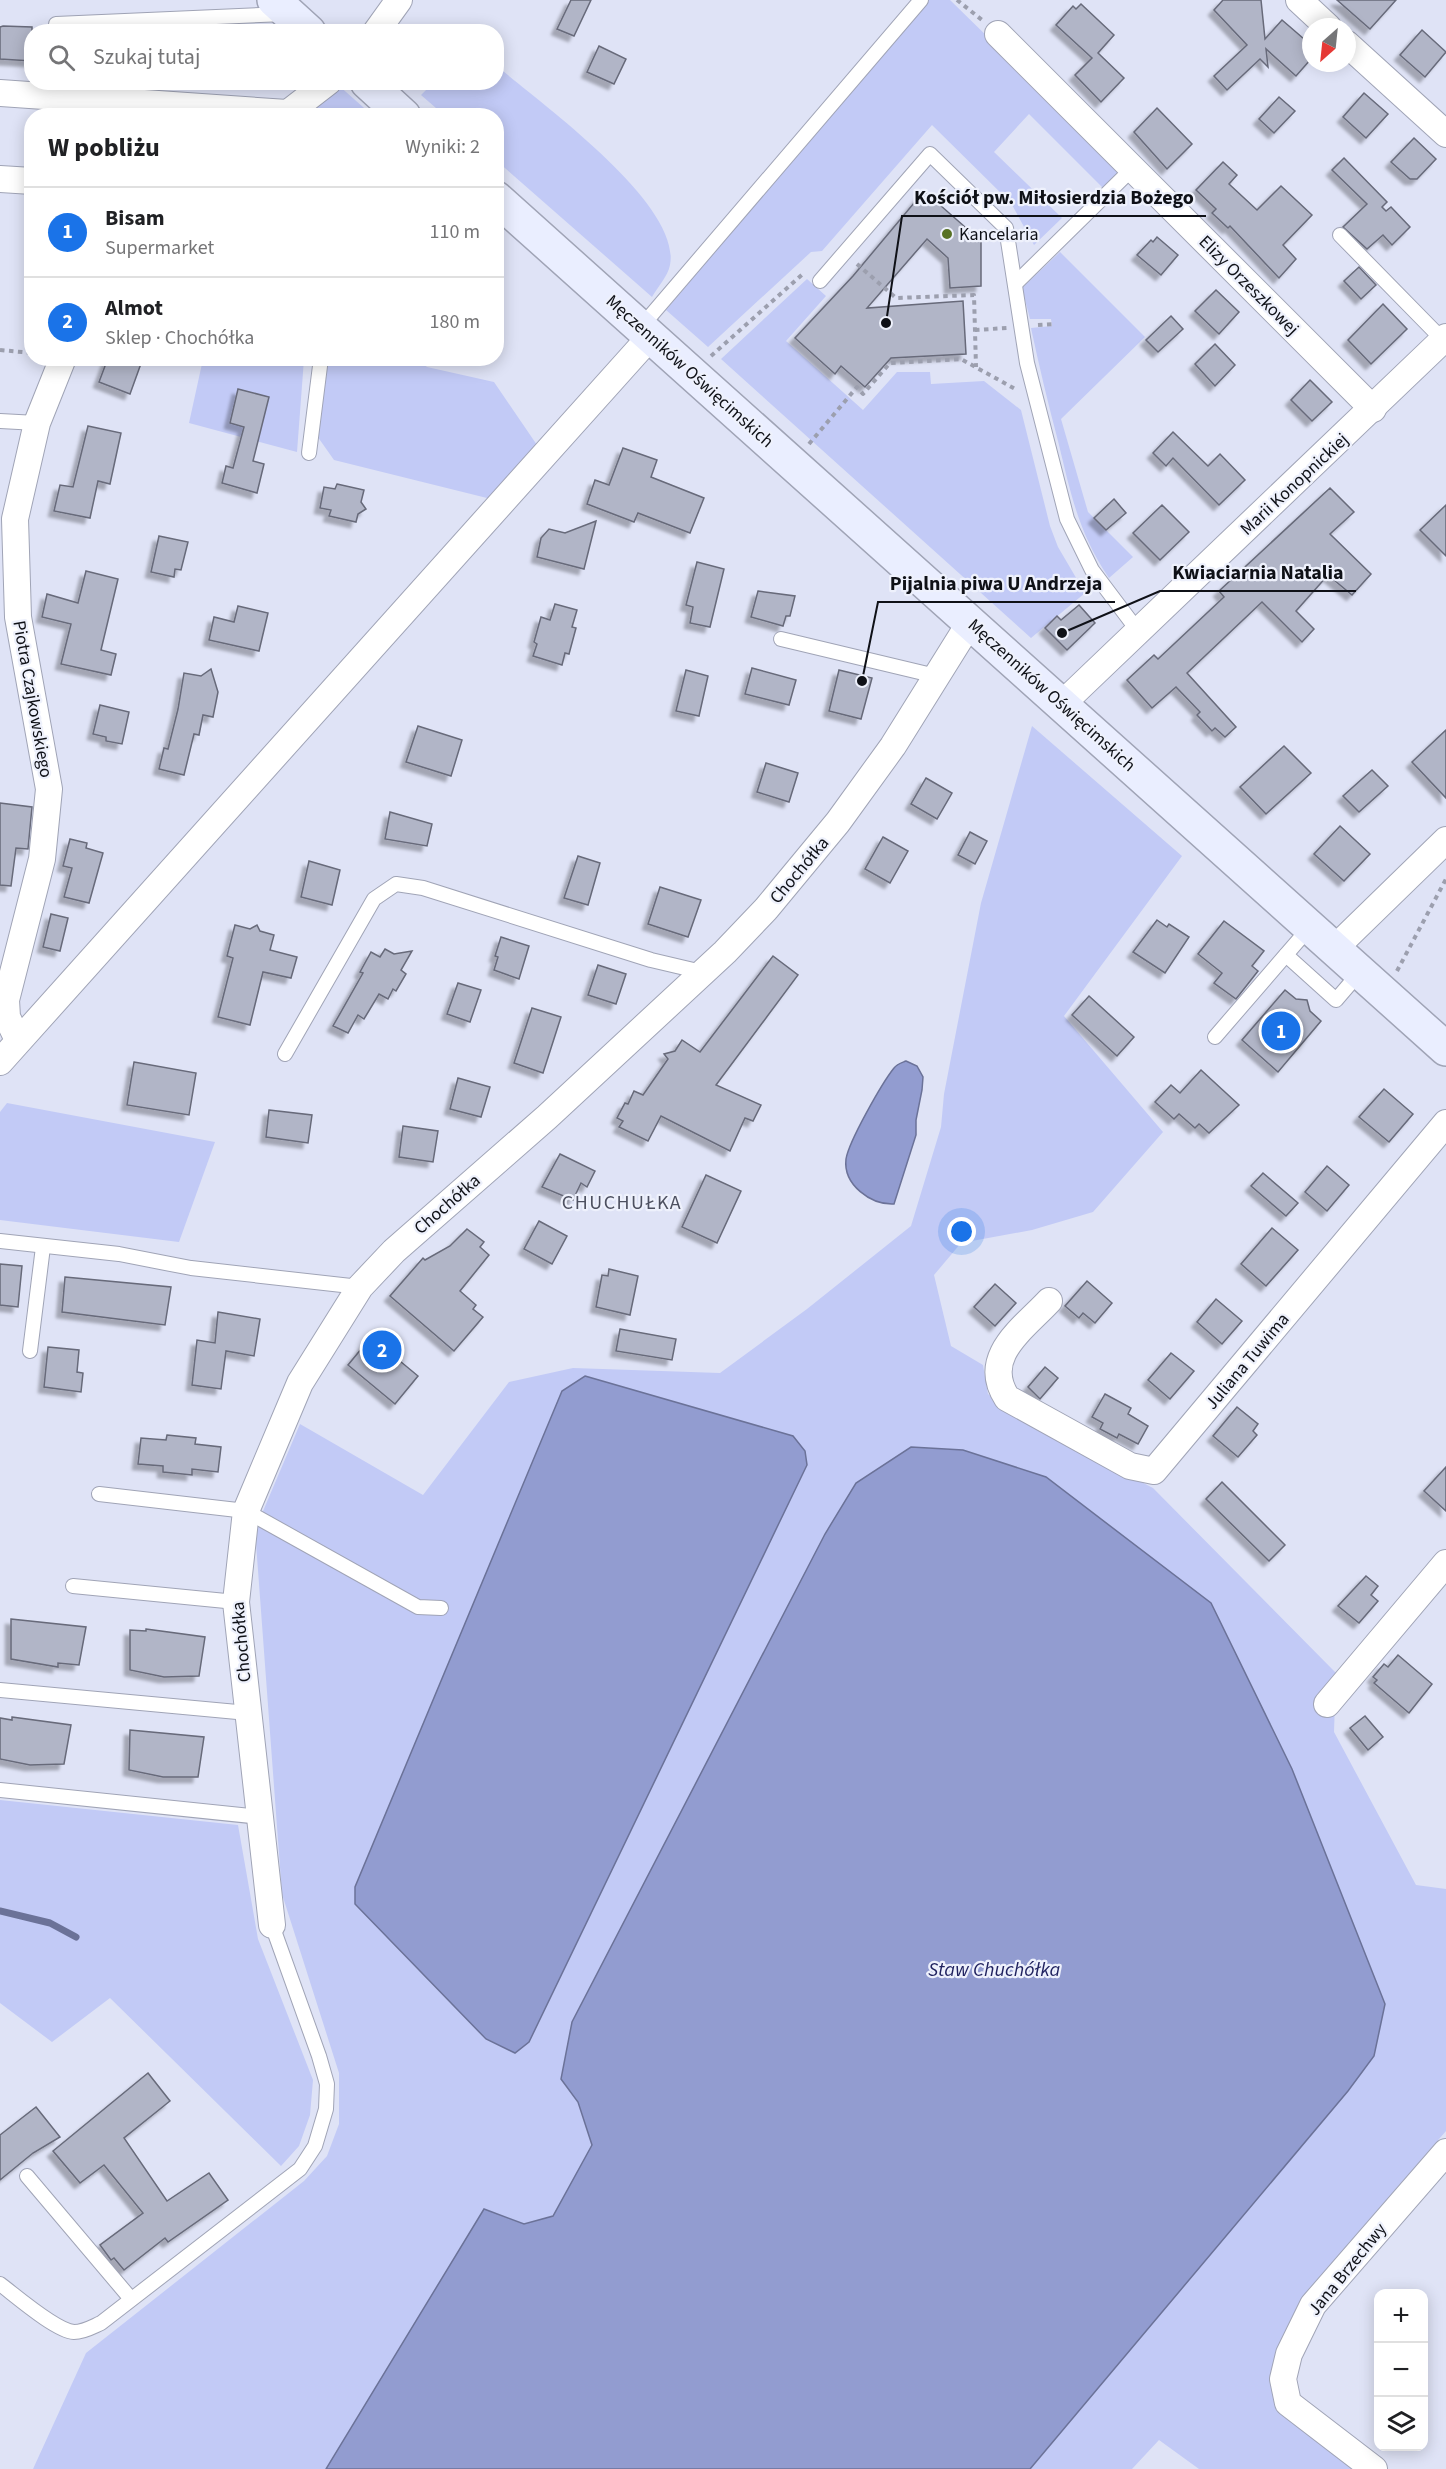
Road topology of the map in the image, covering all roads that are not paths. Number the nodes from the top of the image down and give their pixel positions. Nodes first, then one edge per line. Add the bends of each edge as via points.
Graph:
1 (399, 0) edge
2 (921, 0) edge
3 (1299, 0) edge
4 (291, 15) edge
5 (1318, 18) edge
6 (56, 24) dead end
7 (382, 24) edge
8 (989, 26) road end
9 (1356, 52) edge
10 (318, 90) edge
11 (376, 90) edge
12 (0, 93) edge
13 (204, 108) edge
14 (294, 108) edge
15 (395, 108) edge
16 (1446, 134) edge
17 (1132, 170) junction
18 (0, 179) edge
19 (24, 180) edge
20 (504, 205) edge
21 (1340, 235) dead end
22 (824, 277) road end
23 (1015, 284) junction
24 (646, 332) junction
25 (1445, 339) edge
26 (60, 366) edge
27 (320, 366) edge
28 (1373, 409) junction
29 (0, 421) edge
30 (37, 423) junction
31 (309, 453) dead end
32 (9, 616) edge
33 (971, 621) junction
34 (1138, 631) junction
35 (781, 639) dead end
36 (936, 676) junction
37 (1062, 704) junction
38 (1446, 840) edge
39 (1310, 927) junction
40 (1335, 949) junction
41 (1286, 955) junction
42 (702, 972) junction
43 (1360, 972) junction
44 (1215, 1037) dead end
45 (18, 1040) junction
46 (1446, 1049) edge
47 (285, 1054) dead end
48 (0, 1062) edge
49 (1446, 1123) edge
50 (0, 1241) edge
51 (43, 1247) junction
52 (360, 1287) junction
53 (1049, 1301) dead end
54 (30, 1351) dead end
55 (99, 1494) dead end
56 (246, 1511) junction
57 (1446, 1563) edge
58 (73, 1586) dead end
59 (236, 1602) junction
60 (441, 1608) dead end
61 (0, 1690) edge
62 (1327, 1704) dead end
63 (249, 1713) junction
64 (0, 1790) edge
65 (260, 1817) junction
66 (272, 1925) joint
67 (1446, 2152) edge
68 (27, 2176) dead end
69 (0, 2284) edge
70 (131, 2299) junction
71 (1374, 2469) edge

1 - 7 street
2 - 24 lane
3 - 5 street
4 - 6 lane
8 - 17 street, Elizy Orzeszkowej
9 - 16 street
10 - 14 street
11 - 15 main road
12 - 13 street
17 - 23 lane
17 - 28 street, Elizy Orzeszkowej
18 - 19 street
20 - 24 main road, Męczenników Oświęcimskich
21 - 25 lane
22 - 23 lane via 930,154 1006,228
23 - 34 lane via 1027,363 1067,519 1092,570
24 - 33 main road, Męczenników Oświęcimskich
24 - 45 street
25 - 28 street, Marii Konopnickiej
26 - 30 street, Piotra Czajkowskiego
27 - 31 lane
28 - 34 street, Marii Konopnickiej
29 - 30 lane
30 - 32 street, Piotra Czajkowskiego via 15,519
32 - 45 street, Piotra Czajkowskiego via 50,789 42,859 6,1000
33 - 36 street, Chochółka
33 - 37 main road, Męczenników Oświęcimskich
34 - 37 street, Marii Konopnickiej
35 - 36 lane
36 - 42 street, Chochółka via 893,746 838,822 766,909
37 - 39 main road, Męczenników Oświęcimskich
38 - 40 street
39 - 40 main road, Męczenników Oświęcimskich
39 - 41 lane
40 - 43 main road, Męczenników Oświęcimskich
41 - 43 lane via 1336,1000
41 - 44 lane
42 - 47 lane via 651,960 423,888 396,884 374,899
42 - 52 street, Chochółka via 547,1117 394,1251
43 - 46 main road, Męczenników Oświęcimskich
45 - 48 street
49 - 53 street, Juliana Tuwima via 1154,1472 1130,1466 1007,1398 1001,1388 998,1361 1003,1350
50 - 51 lane
51 - 52 lane
51 - 54 lane
52 - 56 street, Chochółka via 300,1383
55 - 56 lane
56 - 59 street, Chochółka
56 - 60 lane via 418,1607
57 - 62 street
58 - 59 lane
59 - 63 street, Chochółka
61 - 63 lane
63 - 65 street, Chochółka
64 - 65 lane
65 - 66 street, Chochółka
66 - 70 lane via 327,2084 323,2127 300,2169
67 - 71 street, Jana Brzechwy via 1313,2305 1288,2354 1283,2379 1288,2403
68 - 70 lane
69 - 70 lane via 72,2332 101,2323

